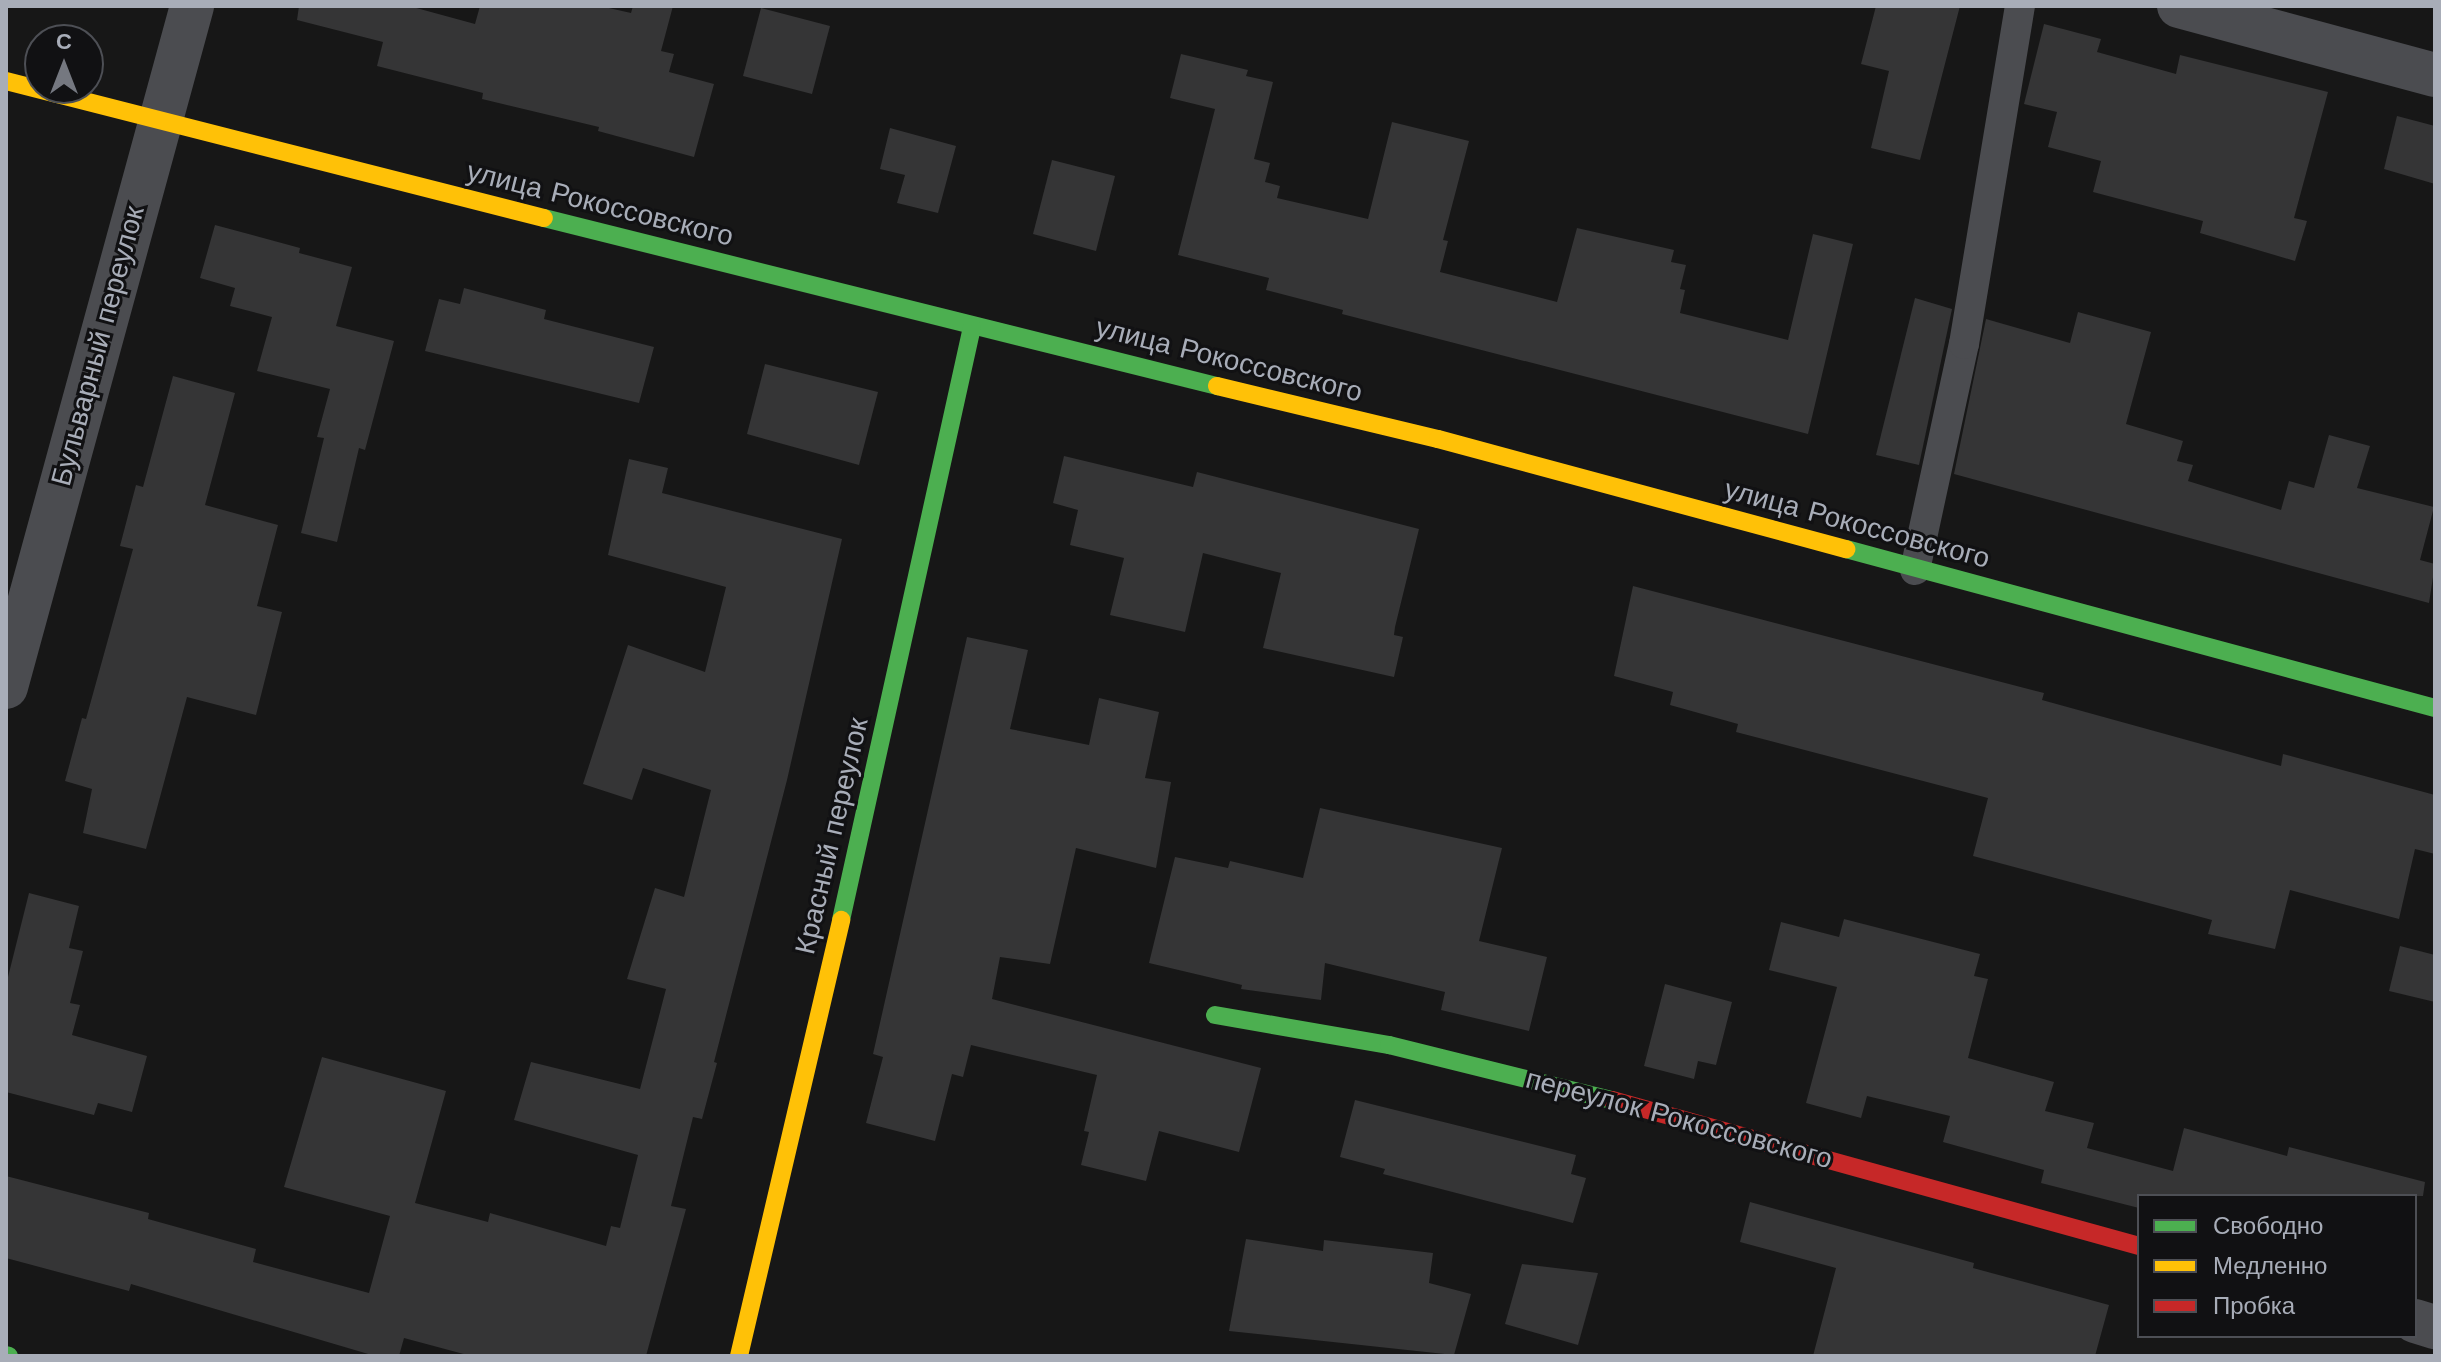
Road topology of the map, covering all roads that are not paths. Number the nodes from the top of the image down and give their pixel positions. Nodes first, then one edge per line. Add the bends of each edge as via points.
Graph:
1 (192, 6) edge
2 (2020, 6) edge
3 (2179, 6) edge
4 (2435, 75) edge
5 (6, 81) edge
6 (159, 121) junction
7 (972, 327) junction
8 (1915, 570) junction
9 (6, 687) edge
10 (2435, 708) edge
11 (1215, 1015) dead end
12 (2137, 1245) edge
13 (739, 1356) edge

1 - 6 street, Бульварный переулок
2 - 8 lane via 1964,344
3 - 4 street
5 - 6 street, улица Рокоссовского
6 - 7 street, улица Рокоссовского
6 - 9 street, Бульварный переулок
7 - 8 street, улица Рокоссовского via 1438,439
7 - 13 street, Красный переулок via 858,850
8 - 10 street, улица Рокоссовского
11 - 12 street, переулок Рокоссовского via 1523,1075

